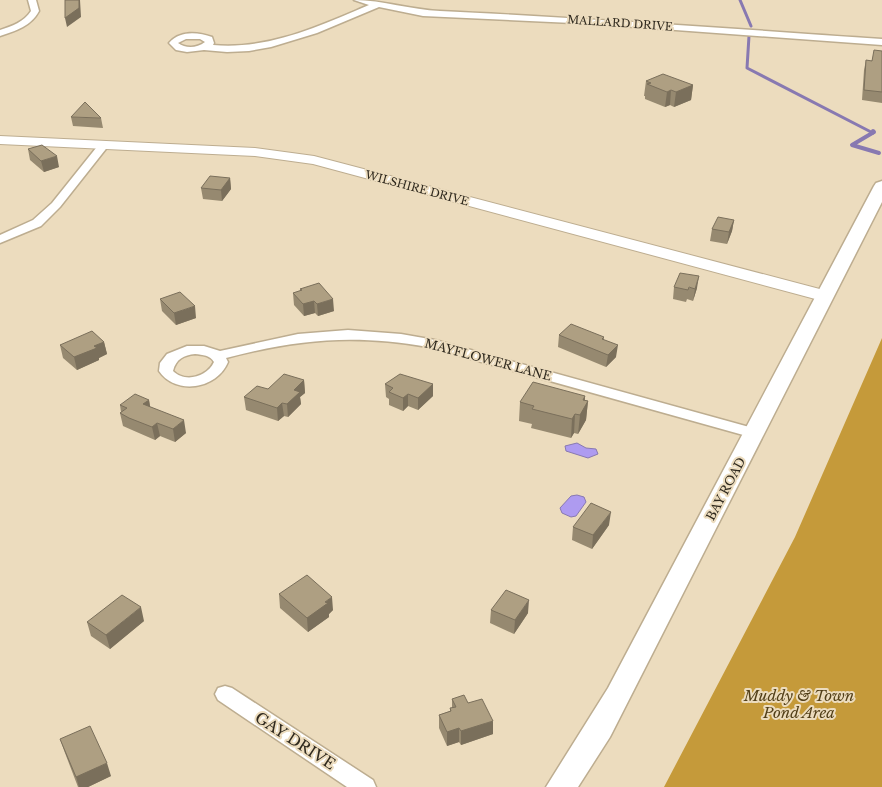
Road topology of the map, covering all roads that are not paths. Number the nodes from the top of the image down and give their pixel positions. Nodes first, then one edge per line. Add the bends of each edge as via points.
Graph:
1 (32, 0) edge
2 (358, 0) edge
3 (376, 4) junction
4 (0, 33) edge
5 (882, 42) edge
6 (204, 47) dead end
7 (0, 140) edge
8 (104, 145) junction
9 (882, 186) edge
10 (0, 239) edge
11 (825, 296) junction
12 (218, 356) dead end
13 (754, 433) junction
14 (225, 694) dead end
15 (365, 787) edge
16 (561, 787) edge

1 - 4 street via 35,11 32,17
2 - 3 street, MALLARD DRIVE
3 - 5 street, MALLARD DRIVE via 423,13 594,21
3 - 6 street via 282,42 240,48
7 - 8 street, WILSHIRE DRIVE
8 - 10 street via 50,211 37,222
8 - 11 street, WILSHIRE DRIVE via 255,152 314,160
9 - 11 main road, BAY ROAD
11 - 13 main road, BAY ROAD
12 - 13 street, MAYFLOWER LANE via 299,338 345,333 387,335 430,343
13 - 16 main road, BAY ROAD via 618,696
14 - 15 street, GAY DRIVE

